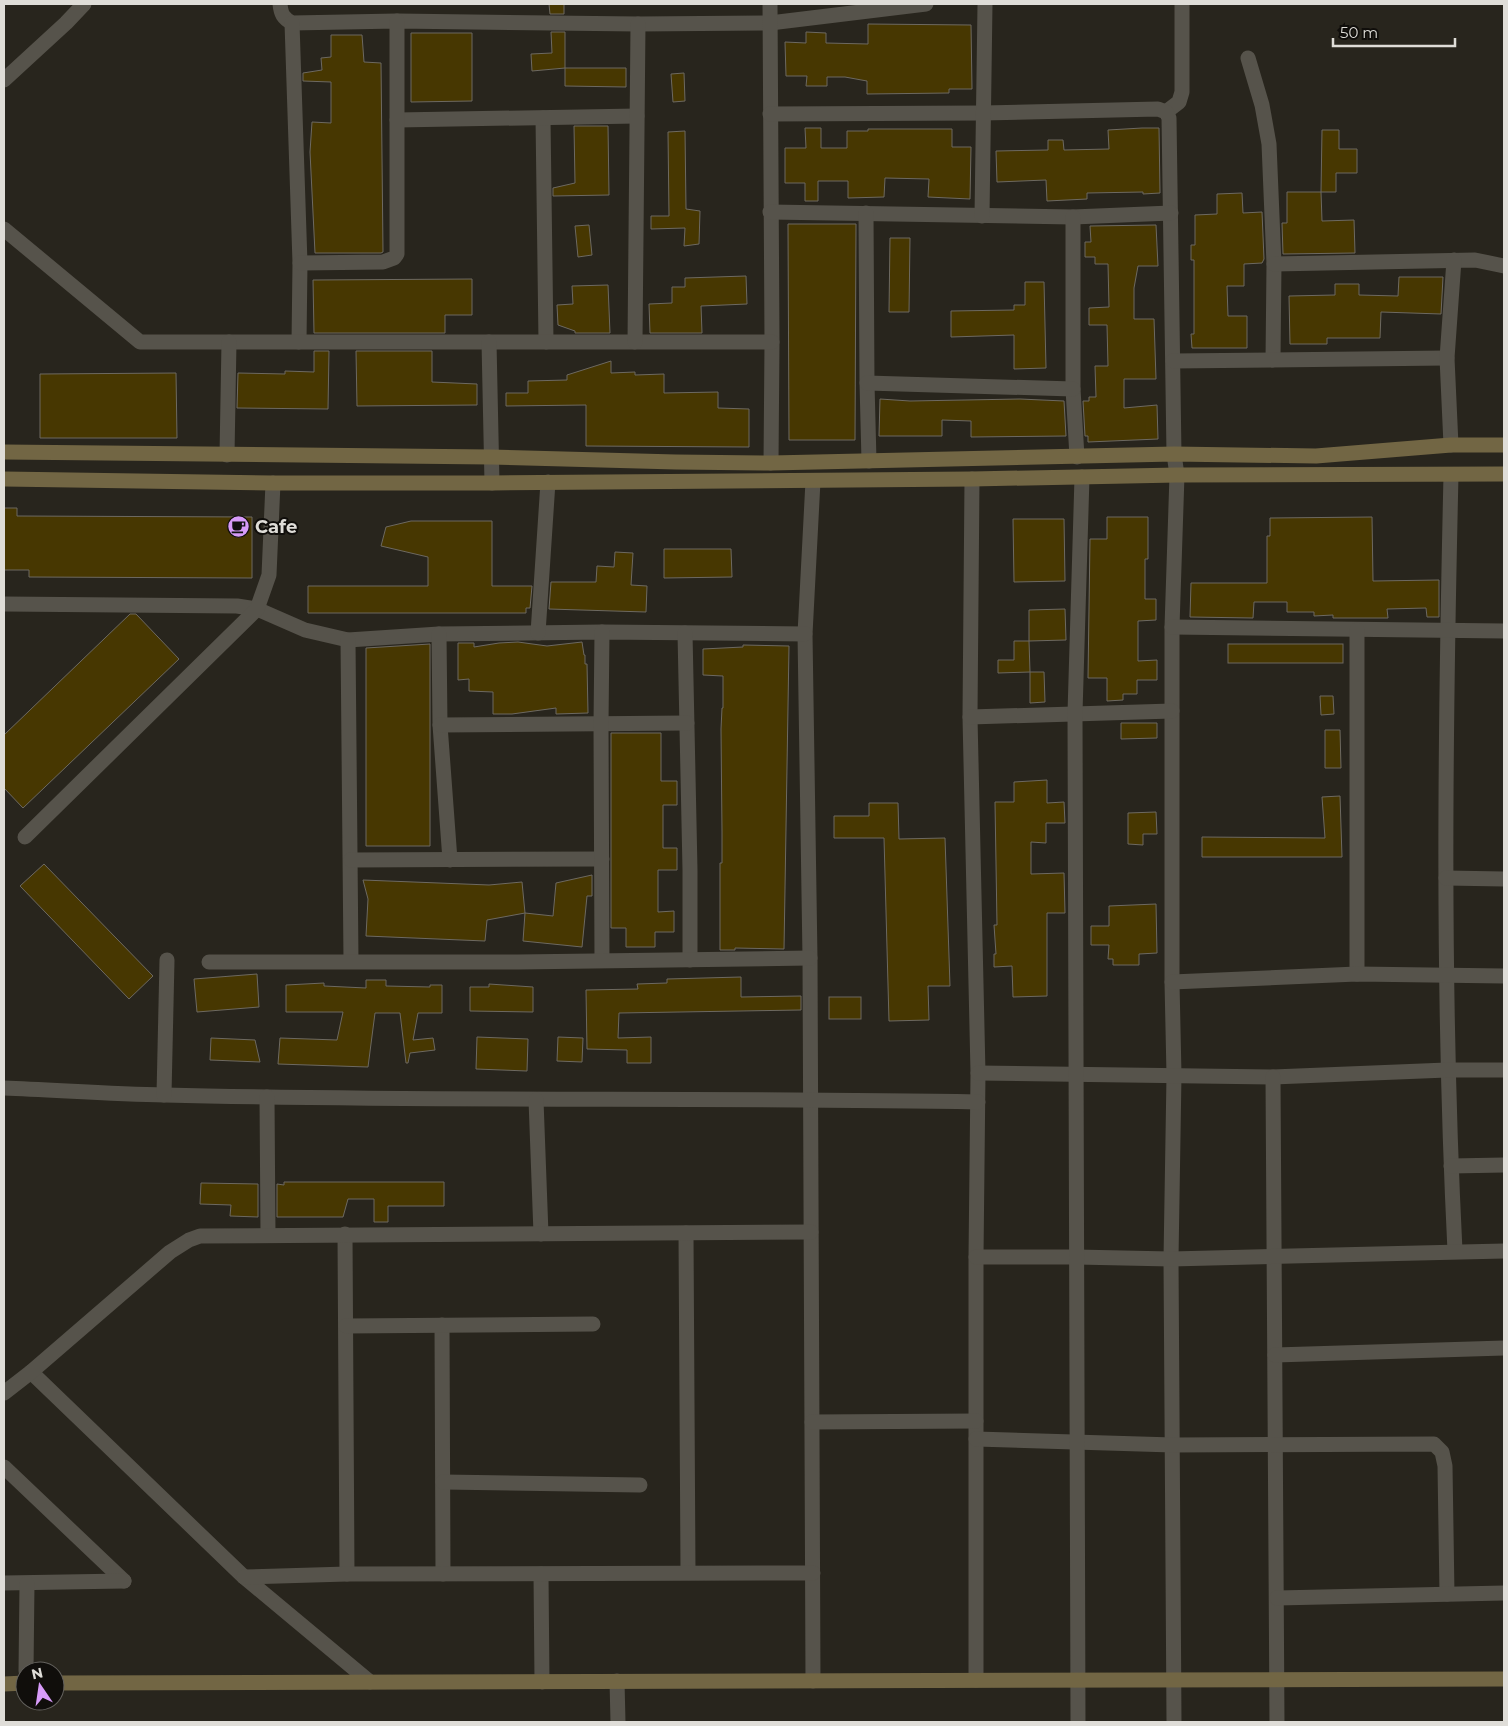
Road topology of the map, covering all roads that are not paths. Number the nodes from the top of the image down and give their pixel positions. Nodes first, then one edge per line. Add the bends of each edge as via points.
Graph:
1 (84, 4) edge
2 (280, 4) edge
3 (770, 4) edge
4 (926, 4) edge
5 (985, 4) edge
6 (1182, 4) edge
7 (397, 22) junction
8 (292, 23) junction
9 (770, 23) junction
10 (638, 24) junction
11 (1248, 58) dead end
12 (4, 80) edge
13 (1166, 112) junction
14 (983, 113) junction
15 (770, 114) junction
16 (637, 116) junction
17 (543, 118) junction
18 (397, 120) junction
19 (770, 212) junction
20 (866, 213) junction
21 (1171, 213) junction
22 (982, 216) junction
23 (1073, 217) junction
24 (4, 229) edge
25 (1454, 260) junction
26 (300, 263) junction
27 (1274, 264) junction
28 (1504, 266) edge
29 (228, 342) junction
30 (299, 342) junction
31 (489, 342) junction
32 (546, 342) junction
33 (635, 342) junction
34 (772, 342) junction
35 (1447, 358) junction
36 (1273, 360) junction
37 (1173, 362) junction
38 (867, 383) junction
39 (1073, 390) junction
40 (1451, 445) junction
41 (1504, 445) edge
42 (4, 452) edge
43 (26, 452) junction
44 (1174, 454) junction
45 (227, 455) junction
46 (491, 457) junction
47 (1077, 457) junction
48 (870, 460) junction
49 (771, 463) junction
50 (1504, 474) edge
51 (1177, 475) junction
52 (1451, 475) junction
53 (1082, 476) junction
54 (4, 479) edge
55 (27, 479) junction
56 (972, 479) junction
57 (813, 480) junction
58 (273, 482) junction
59 (548, 482) junction
60 (492, 483) junction
61 (4, 604) edge
62 (257, 609) junction
63 (1172, 627) junction
64 (1357, 630) junction
65 (1447, 631) junction
66 (1504, 631) edge
67 (602, 632) junction
68 (538, 633) junction
69 (685, 633) junction
70 (439, 634) junction
71 (805, 634) junction
72 (348, 640) junction
73 (1172, 711) junction
74 (1075, 713) junction
75 (970, 717) junction
76 (687, 723) junction
77 (601, 724) junction
78 (440, 725) junction
79 (25, 837) dead end
80 (602, 859) junction
81 (351, 860) junction
82 (450, 860) junction
83 (1446, 878) junction
84 (1504, 879) edge
85 (810, 958) junction
86 (168, 960) dead end
87 (602, 960) junction
88 (690, 960) junction
89 (351, 961) junction
90 (209, 962) dead end
91 (1357, 974) junction
92 (1447, 974) junction
93 (1504, 976) edge
94 (1172, 982) junction
95 (1447, 1070) junction
96 (1504, 1070) edge
97 (978, 1073) junction
98 (1076, 1074) junction
99 (1174, 1075) junction
100 (1274, 1077) junction
101 (4, 1088) edge
102 (164, 1095) junction
103 (267, 1096) junction
104 (810, 1099) junction
105 (536, 1100) junction
106 (978, 1102) junction
107 (1504, 1165) edge
108 (1451, 1166) junction
109 (811, 1232) junction
110 (345, 1234) junction
111 (541, 1234) junction
112 (686, 1234) junction
113 (268, 1235) junction
114 (1455, 1251) junction
115 (1504, 1251) edge
116 (1076, 1256) junction
117 (976, 1257) junction
118 (1275, 1257) junction
119 (1171, 1259) junction
120 (593, 1324) dead end
121 (442, 1325) junction
122 (346, 1326) junction
123 (1504, 1348) edge
124 (1275, 1355) junction
125 (31, 1372) junction
126 (4, 1393) edge
127 (976, 1421) junction
128 (812, 1422) junction
129 (976, 1438) junction
130 (1077, 1442) junction
131 (1276, 1444) junction
132 (1173, 1445) junction
133 (4, 1468) edge
134 (444, 1482) junction
135 (640, 1485) dead end
136 (688, 1572) junction
137 (812, 1573) junction
138 (347, 1574) junction
139 (443, 1574) junction
140 (541, 1574) junction
141 (244, 1577) junction
142 (4, 1583) edge
143 (27, 1584) junction
144 (1504, 1593) edge
145 (1448, 1594) junction
146 (1276, 1598) junction
147 (26, 1661) edge
148 (1504, 1679) edge
149 (976, 1680) junction
150 (1079, 1680) junction
151 (1173, 1680) junction
152 (1277, 1680) junction
153 (617, 1681) junction
154 (813, 1681) junction
155 (370, 1682) junction
156 (542, 1682) junction
157 (65, 1683) edge
158 (618, 1722) edge
159 (1078, 1722) edge
160 (1174, 1722) edge
161 (1277, 1722) edge

1 - 12 street
2 - 8 street via 281,13
3 - 9 street
4 - 9 street
5 - 14 street
6 - 13 street via 1182,92 1179,102
7 - 8 street
7 - 10 street
7 - 18 street
8 - 26 street
9 - 10 street
9 - 15 street
10 - 16 street
11 - 27 street via 1269,144
13 - 14 street via 1158,109
13 - 21 street via 1169,118
14 - 15 street
14 - 22 street
15 - 19 street
16 - 17 street
16 - 33 street
17 - 18 street
17 - 32 street
18 - 26 street via 397,254 383,262
19 - 20 street
19 - 34 street
20 - 22 street
20 - 38 street
21 - 23 street
21 - 37 street
22 - 23 street
23 - 39 street
24 - 29 street via 140,342
25 - 27 street
25 - 28 street via 1475,260
25 - 35 street
26 - 30 street
27 - 36 street
29 - 30 street
29 - 45 street
30 - 31 street
31 - 32 street
31 - 46 street
32 - 33 street
33 - 34 street
34 - 49 street
35 - 36 street
35 - 40 street
36 - 37 street
37 - 44 street
38 - 39 street
38 - 48 street
39 - 47 street
40 - 41 street
40 - 44 street via 1316,456
42 - 43 street
43 - 45 street
43 - 55 street
44 - 47 street
44 - 51 street
45 - 46 street
46 - 49 street
46 - 60 street
47 - 48 street
48 - 49 street
50 - 52 street
51 - 52 street
51 - 53 street
51 - 63 street
52 - 65 street
53 - 56 street
53 - 74 street
54 - 55 street
55 - 58 street
56 - 57 street
56 - 75 street
57 - 59 street
57 - 71 street
58 - 60 street
58 - 62 street via 269,575
59 - 60 street
59 - 68 street
61 - 62 street via 237,606
62 - 72 street via 304,630
62 - 79 street
63 - 64 street
63 - 73 street
64 - 65 street
64 - 91 street
65 - 66 street
65 - 83 street
67 - 68 street
67 - 69 street
67 - 77 street
68 - 70 street
69 - 71 street
69 - 76 street
70 - 72 street
70 - 78 street
71 - 85 street
72 - 81 street
73 - 74 street
73 - 94 street
74 - 75 street
74 - 98 street
75 - 97 street
76 - 77 street
76 - 88 street
77 - 78 street
77 - 80 street
78 - 82 street
80 - 82 street
80 - 87 street
81 - 82 street
81 - 89 street
83 - 84 street
83 - 92 street
85 - 88 street
85 - 104 street
86 - 102 street
87 - 88 street
87 - 89 street
89 - 90 street
91 - 92 street
91 - 94 street
92 - 93 street
92 - 95 street
94 - 99 street
95 - 96 street
95 - 100 street
95 - 108 street
97 - 98 street
97 - 106 street
98 - 99 street
98 - 116 street
99 - 100 street
99 - 119 street
100 - 118 street
101 - 102 street
102 - 103 street
103 - 105 street
103 - 113 street
104 - 105 street
104 - 106 street
104 - 109 street
105 - 111 street
106 - 117 street
107 - 108 street
108 - 114 street
109 - 112 street
109 - 128 street
110 - 111 street
110 - 113 street
110 - 122 street
111 - 112 street
112 - 136 street
113 - 125 street via 200,1236 190,1240 170,1252
114 - 115 street
114 - 118 street
116 - 117 street
116 - 119 street
116 - 130 street
117 - 127 street
118 - 119 street
118 - 124 street
119 - 132 street
120 - 121 street
121 - 122 street
121 - 134 street
122 - 138 street
123 - 124 street
124 - 131 street
125 - 126 street
125 - 141 street
127 - 128 street
127 - 129 street
128 - 137 street
129 - 130 street
129 - 149 street
130 - 132 street
130 - 150 street
131 - 132 street
131 - 145 street via 1434,1444 1442,1452 1445,1466
131 - 146 street
132 - 151 street
133 - 143 street via 124,1581
134 - 135 street
134 - 139 street
136 - 137 street
136 - 140 street
137 - 154 street
138 - 139 street
138 - 141 street
139 - 140 street
140 - 156 street
141 - 155 street
142 - 143 street
143 - 147 street
144 - 145 street
145 - 146 street
146 - 152 street
148 - 152 street
149 - 150 street
149 - 154 street
150 - 151 street
150 - 159 street
151 - 152 street
151 - 160 street
152 - 161 street
153 - 154 street
153 - 156 street
153 - 158 street
155 - 156 street
155 - 157 street

